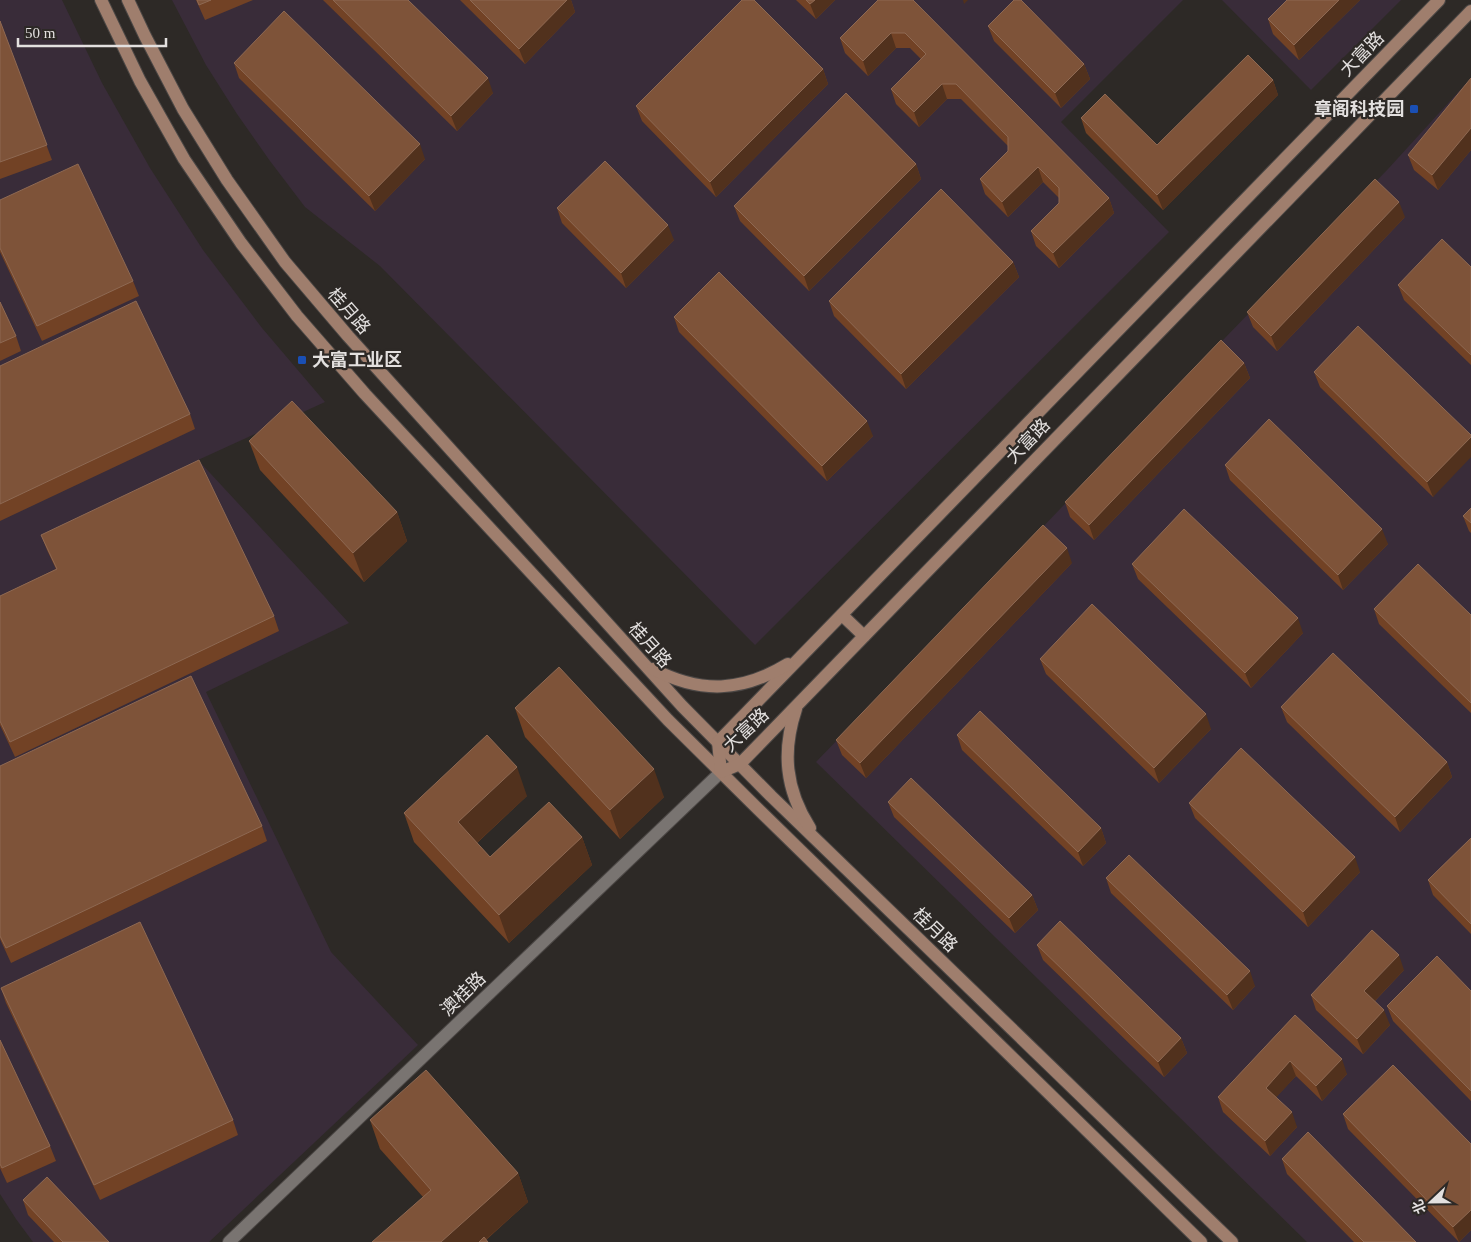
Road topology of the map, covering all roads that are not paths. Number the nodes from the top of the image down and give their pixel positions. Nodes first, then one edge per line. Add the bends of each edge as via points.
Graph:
1 (101, 0) edge
2 (128, 0) edge
3 (1439, 0) edge
4 (1471, 11) edge
5 (842, 615) junction
6 (864, 636) junction
7 (803, 656) junction
8 (644, 664) junction
9 (798, 704) junction
10 (718, 742) junction
11 (740, 764) junction
12 (721, 772) junction
13 (819, 842) junction
14 (229, 1242) edge
15 (1201, 1242) edge
16 (1232, 1242) edge

1 - 12 main road, 桂月路 via 140,81 184,159 241,243 297,316 365,394 668,720
2 - 8 main road, 桂月路 via 183,109 227,180 285,262
3 - 5 main road, 大富路
4 - 6 main road, 大富路
5 - 6 main road
5 - 7 main road, 大富路
6 - 9 main road, 大富路
7 - 8 main road via 751,682 726,687 699,686 673,679
7 - 10 main road, 大富路
8 - 10 main road, 桂月路
9 - 11 main road, 大富路
9 - 13 main road via 790,728 788,772 804,820
10 - 11 main road, 桂月路
10 - 12 main road, 大富路
11 - 12 main road, 大富路
11 - 13 main road, 桂月路
12 - 14 street, 澳桂路
12 - 15 main road, 桂月路
13 - 16 main road, 桂月路

